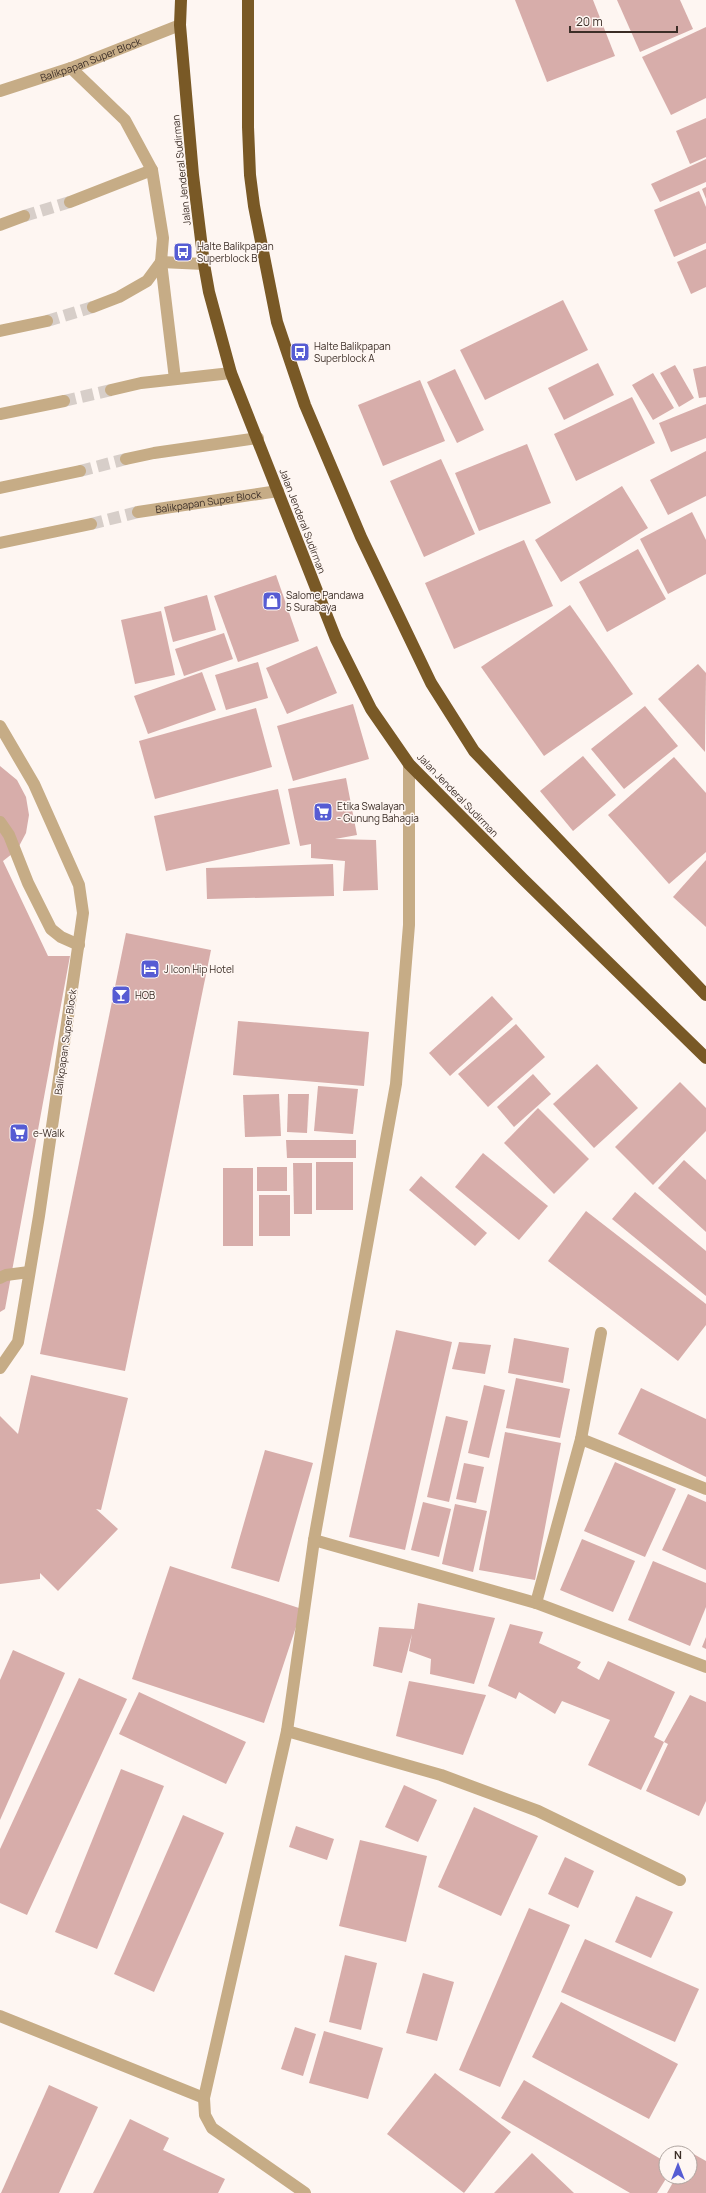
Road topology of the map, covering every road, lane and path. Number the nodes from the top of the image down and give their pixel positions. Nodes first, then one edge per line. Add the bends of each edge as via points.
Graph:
1 (181, 0) edge
2 (248, 0) edge
3 (180, 25) junction
4 (71, 68) junction
5 (0, 91) edge
6 (152, 170) junction
7 (70, 202) tunnel mouth
8 (24, 216) tunnel mouth
9 (0, 225) edge
10 (161, 262) junction
11 (204, 264) junction
12 (93, 307) tunnel mouth
13 (47, 321) tunnel mouth
14 (0, 331) edge
15 (231, 373) junction
16 (175, 379) junction
17 (111, 390) tunnel mouth
18 (64, 400) tunnel mouth
19 (0, 414) edge
20 (258, 438) junction
21 (126, 459) tunnel mouth
22 (80, 471) tunnel mouth
23 (0, 488) edge
24 (278, 491) junction
25 (138, 512) tunnel mouth
26 (91, 524) tunnel mouth
27 (0, 543) edge
28 (0, 726) edge
29 (409, 764) junction
30 (0, 822) edge
31 (79, 945) junction
32 (706, 995) edge
33 (706, 1058) edge
34 (29, 1272) junction
35 (0, 1278) edge
36 (601, 1333) dead end
37 (0, 1368) edge
38 (580, 1440) junction
39 (706, 1489) edge
40 (314, 1540) junction
41 (536, 1603) junction
42 (706, 1667) edge
43 (287, 1731) junction
44 (680, 1880) dead end
45 (0, 2016) edge
46 (204, 2098) junction
47 (305, 2193) edge

1 - 3 highway, Jalan Jenderal Sudirman
2 - 32 highway via 250,175 277,322 304,405 361,537 432,683 474,751
3 - 4 street, Balikpapan Super Block
3 - 11 highway, Jalan Jenderal Sudirman via 193,175
4 - 5 street, Balikpapan Super Block
4 - 6 street via 125,120
6 - 7 street
6 - 10 street via 163,238
8 - 9 street
10 - 11 street
10 - 12 street via 147,281 119,298
10 - 16 street
11 - 15 highway, Jalan Jenderal Sudirman
13 - 14 street
15 - 16 street
15 - 20 highway, Jalan Jenderal Sudirman
16 - 17 street
18 - 19 street
20 - 21 street
20 - 24 highway, Jalan Jenderal Sudirman
22 - 23 street
24 - 25 street, Balikpapan Super Block
24 - 29 highway, Jalan Jenderal Sudirman via 336,639 371,708
26 - 27 street
28 - 31 street, Balikpapan Super Block via 34,784 79,885 83,913
29 - 33 highway, Jalan Jenderal Sudirman
29 - 40 street via 409,925 396,1084
30 - 31 street via 9,835 28,883 51,929
31 - 34 street, Balikpapan Super Block
34 - 35 street
34 - 37 street, Balikpapan Super Block via 18,1342
36 - 38 street
38 - 39 street
38 - 41 street
40 - 41 street
40 - 43 street
41 - 42 street
43 - 44 street via 441,1775 538,1811
43 - 46 street
45 - 46 street
46 - 47 street via 205,2115 212,2128

